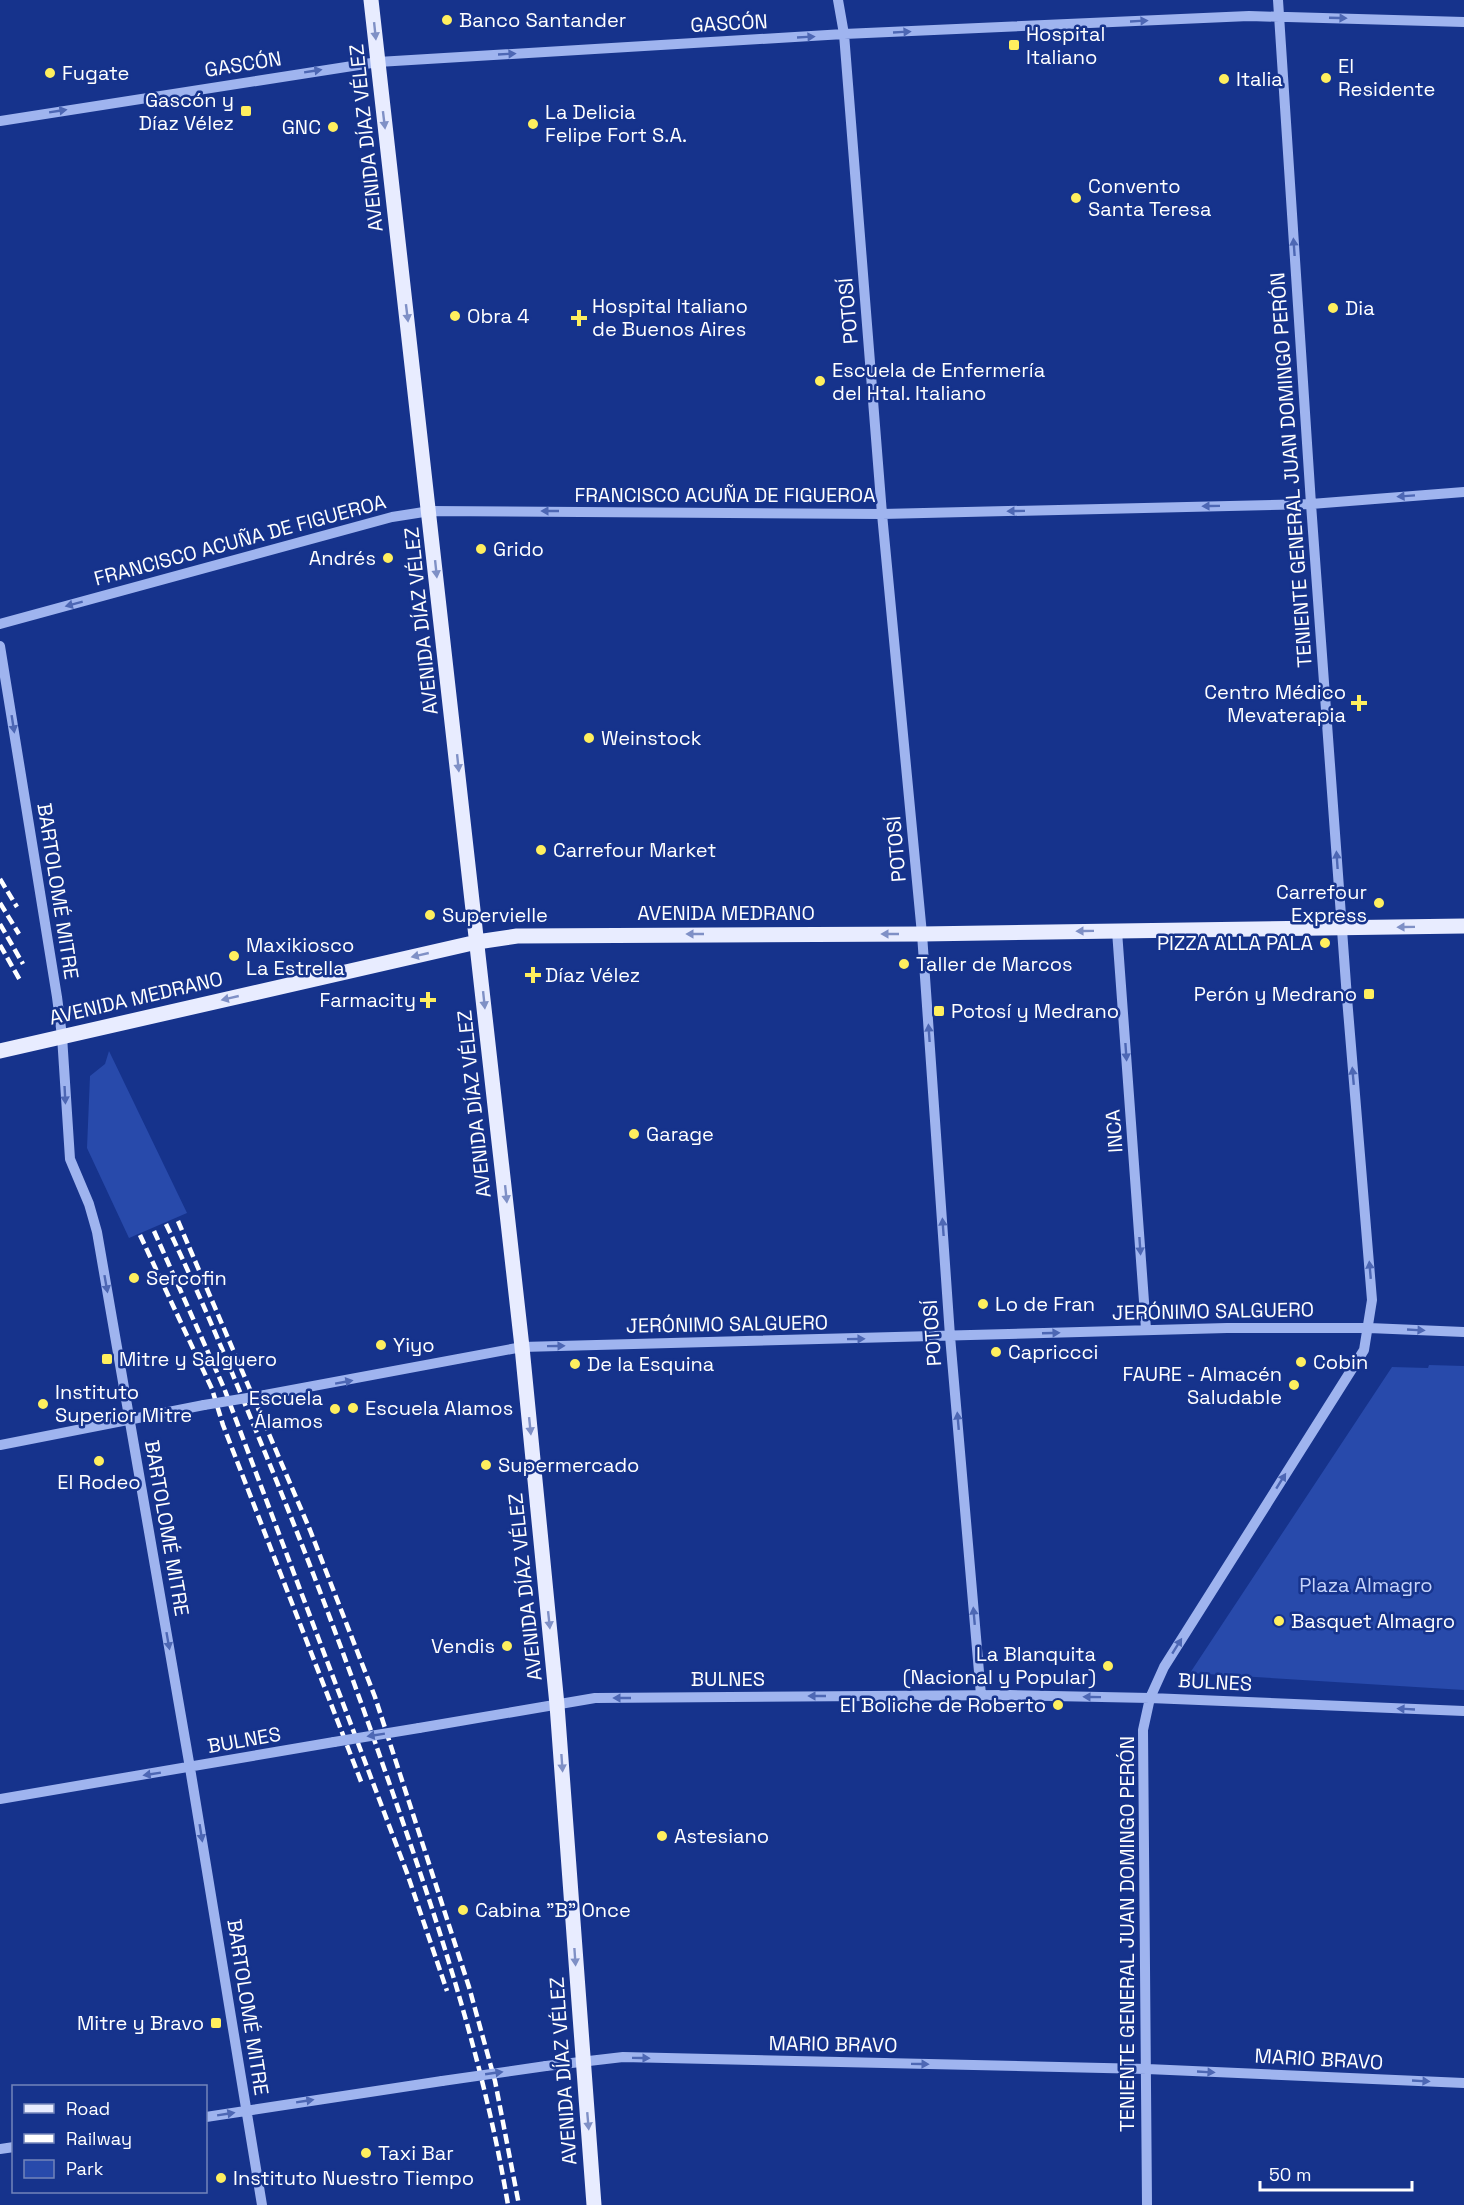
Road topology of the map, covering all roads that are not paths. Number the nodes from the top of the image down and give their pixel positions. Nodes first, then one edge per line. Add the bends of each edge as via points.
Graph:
1 (371, 0) edge
2 (838, 0) edge
3 (1278, 0) edge
4 (1280, 16) junction
5 (1464, 22) edge
6 (844, 34) junction
7 (378, 62) junction
8 (0, 121) edge
9 (1464, 492) edge
10 (1311, 504) junction
11 (429, 511) junction
12 (882, 514) junction
13 (0, 624) edge
14 (0, 646) edge
15 (1464, 926) edge
16 (1342, 927) junction
17 (1117, 931) junction
18 (922, 933) junction
19 (477, 942) junction
20 (62, 1036) junction
21 (0, 1051) edge
22 (1369, 1328) junction
23 (1146, 1329) junction
24 (1464, 1332) edge
25 (950, 1336) junction
26 (522, 1347) junction
27 (130, 1419) junction
28 (0, 1445) edge
29 (981, 1695) junction
30 (1150, 1698) junction
31 (557, 1705) junction
32 (1464, 1712) edge
33 (190, 1767) junction
34 (0, 1799) edge
35 (583, 2062) junction
36 (1147, 2069) junction
37 (1464, 2083) edge
38 (247, 2110) junction
39 (207, 2117) edge
40 (262, 2205) edge
41 (594, 2205) edge
42 (1147, 2205) edge

1 -> 7 main road, AVENIDA DÍAZ VÉLEZ
2 - 6 street, POTOSÍ
3 - 4 street, TENIENTE GENERAL JUAN DOMINGO PERÓN
4 -> 5 street, GASCÓN
6 -> 4 street, GASCÓN
10 -> 4 street, TENIENTE GENERAL JUAN DOMINGO PERÓN
7 -> 6 street, GASCÓN
6 - 12 street, POTOSÍ
8 -> 7 street, GASCÓN
7 -> 11 main road, AVENIDA DÍAZ VÉLEZ
9 -> 10 street, FRANCISCO ACUÑA DE FIGUEROA
10 -> 12 street, FRANCISCO ACUÑA DE FIGUEROA
16 -> 10 street, TENIENTE GENERAL JUAN DOMINGO PERÓN
12 -> 11 street, FRANCISCO ACUÑA DE FIGUEROA
11 -> 13 street, FRANCISCO ACUÑA DE FIGUEROA via 393,517
11 -> 19 main road, AVENIDA DÍAZ VÉLEZ
12 - 18 street, POTOSÍ
14 -> 20 street, BARTOLOMÉ MITRE
15 -> 16 main road, AVENIDA MEDRANO
16 - 17 main road, AVENIDA MEDRANO
22 -> 16 street, TENIENTE GENERAL JUAN DOMINGO PERÓN via 1372,1300
17 -> 18 main road, AVENIDA MEDRANO
17 -> 23 street, INCA
18 -> 19 main road, AVENIDA MEDRANO via 587,934 517,936
25 -> 18 street, POTOSÍ
19 -> 20 main road, AVENIDA MEDRANO
19 -> 26 main road, AVENIDA DÍAZ VÉLEZ
20 - 21 main road, AVENIDA MEDRANO
20 -> 27 street, BARTOLOMÉ MITRE via 70,1159 97,1232
22 - 23 street, JERÓNIMO SALGUERO
22 -> 24 street, JERÓNIMO SALGUERO
30 -> 22 street, TENIENTE GENERAL JUAN DOMINGO PERÓN via 1164,1667 1364,1350
25 -> 23 street, JERÓNIMO SALGUERO
26 -> 25 street, JERÓNIMO SALGUERO
29 -> 25 street, POTOSÍ
27 -> 26 street, JERÓNIMO SALGUERO, bridge
26 -> 31 main road, AVENIDA DÍAZ VÉLEZ
27 - 28 street, JERÓNIMO SALGUERO
27 -> 33 street, BARTOLOMÉ MITRE
30 -> 29 street, BULNES
29 -> 31 street, BULNES via 596,1698
32 -> 30 street, BULNES
30 - 36 street, TENIENTE GENERAL JUAN DOMINGO PERÓN via 1143,1730
31 -> 33 street, BULNES, bridge
31 -> 35 main road, AVENIDA DÍAZ VÉLEZ
33 -> 34 street, BULNES
33 -> 38 street, BARTOLOMÉ MITRE
35 -> 36 street, MARIO BRAVO via 623,2057
38 -> 35 street, MARIO BRAVO, bridge
35 -> 41 main road, AVENIDA DÍAZ VÉLEZ
36 -> 37 street, MARIO BRAVO
36 - 42 street, TENIENTE GENERAL JUAN DOMINGO PERÓN
39 -> 38 street, MARIO BRAVO
38 - 40 street, BARTOLOMÉ MITRE

